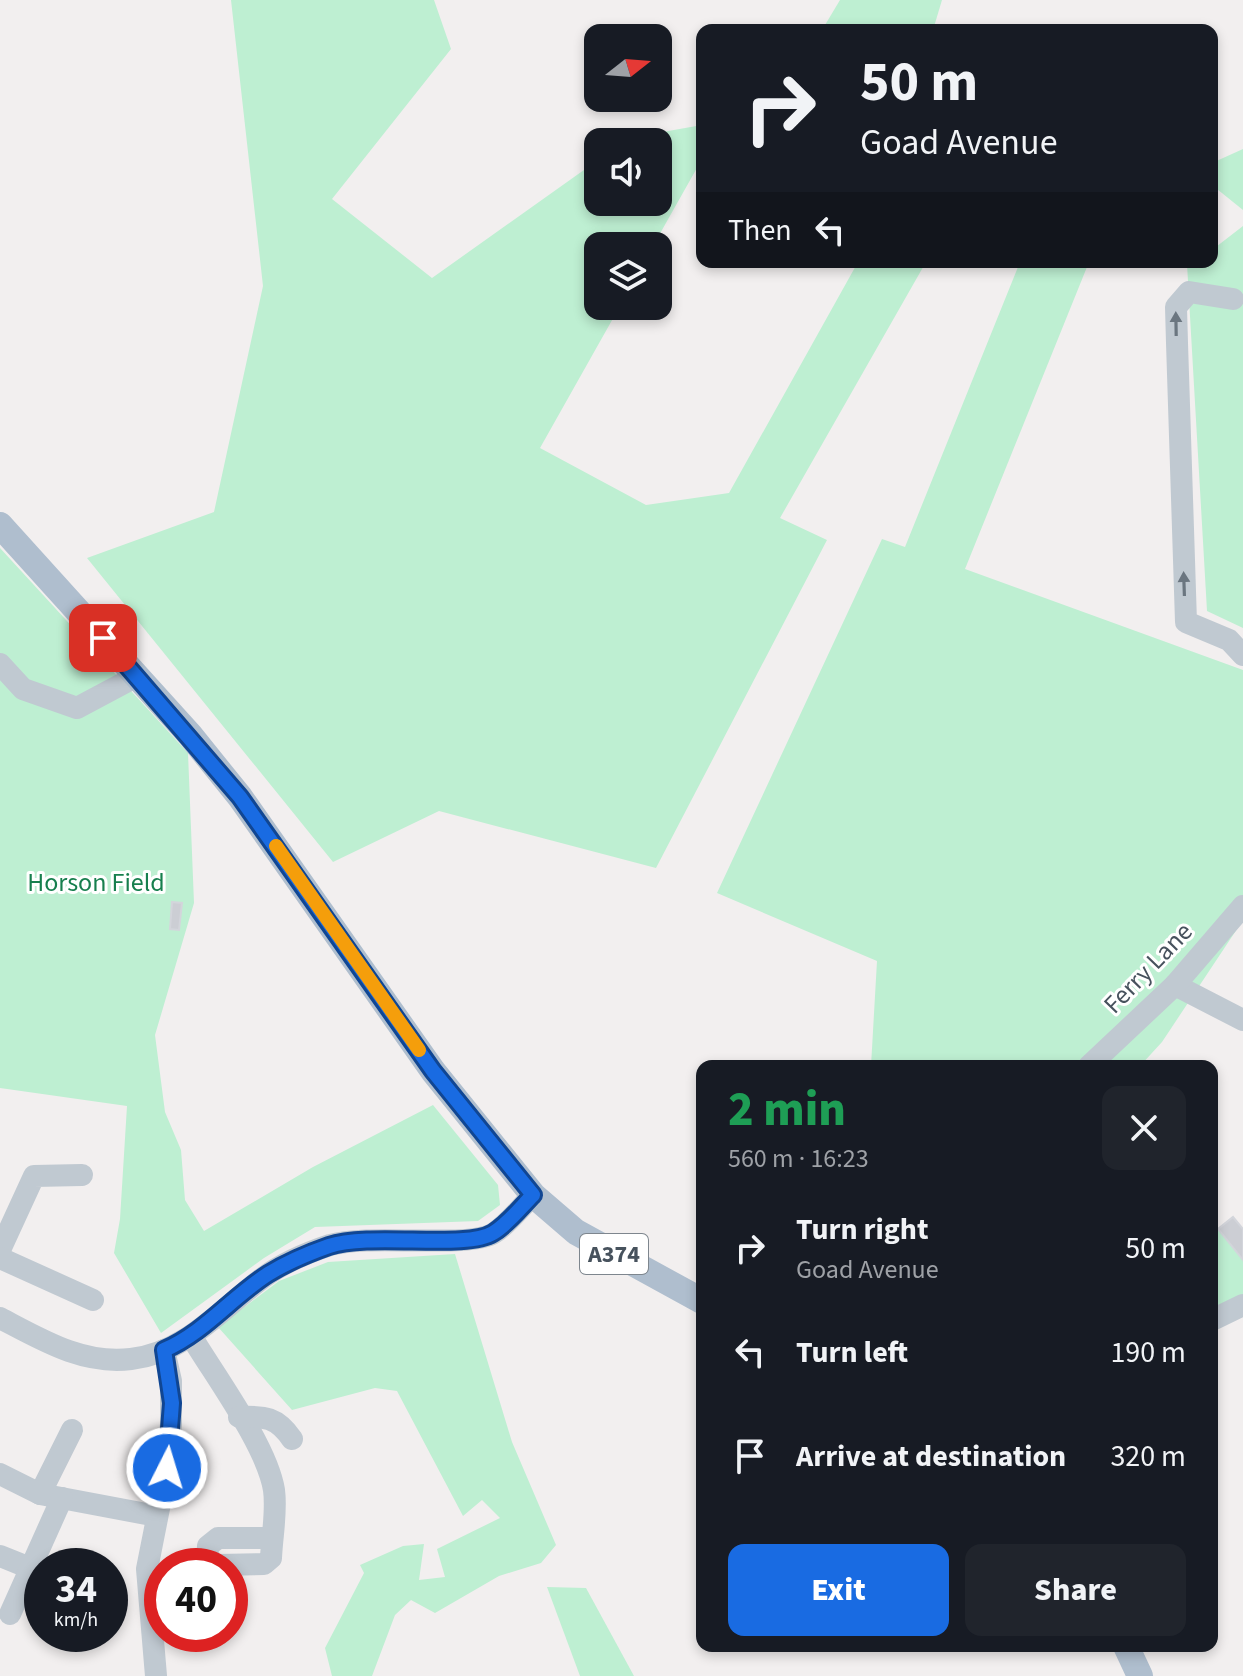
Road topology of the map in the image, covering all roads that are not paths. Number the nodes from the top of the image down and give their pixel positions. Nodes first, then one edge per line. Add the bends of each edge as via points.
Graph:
1 (1233, 299) dead end
2 (0, 525) edge
3 (1243, 655) edge
4 (0, 664) edge
5 (137, 676) junction
6 (1243, 906) edge
7 (1175, 985) junction
8 (1243, 1020) edge
9 (1095, 1060) edge
10 (82, 1175) dead end
11 (533, 1195) junction
12 (2, 1239) edge
13 (0, 1258) edge
14 (696, 1298) edge
15 (93, 1300) dead end
16 (1243, 1305) edge
17 (1218, 1317) edge
18 (0, 1318) edge
19 (191, 1336) junction
20 (164, 1350) junction
21 (239, 1417) junction
22 (72, 1430) dead end
23 (292, 1439) dead end
24 (0, 1474) edge
25 (51, 1496) junction
26 (157, 1516) junction
27 (272, 1538) dead end
28 (36, 1548) edge
29 (0, 1556) edge
30 (24, 1566) edge
31 (24, 1582) edge
32 (10, 1614) dead end
33 (1129, 1652) edge
34 (156, 1676) edge
35 (1140, 1676) edge

3 -> 1 street via 1229,640 1186,622 1176,331 1176,307 1189,292
2 - 5 main road, A374
4 - 5 street via 23,689 77,708
5 - 11 main road, A374 via 240,797 433,1071
6 - 7 street, Ferry Lane
7 - 8 street
7 - 9 street, Ferry Lane
10 - 12 street via 34,1176
11 - 14 main road, A374 via 576,1232
11 - 19 street via 493,1234 473,1240 379,1239 331,1245 266,1275
13 - 15 street
16 - 17 street
18 - 20 street via 93,1360 129,1359
19 - 20 street
19 - 21 street
20 - 26 street via 172,1403
21 - 23 street via 271,1418
21 - 27 street via 271,1479
22 - 25 street
24 - 25 street
25 - 26 street
25 - 28 street
26 - 34 street via 147,1569
29 - 30 street
31 - 32 street
33 - 35 main road

